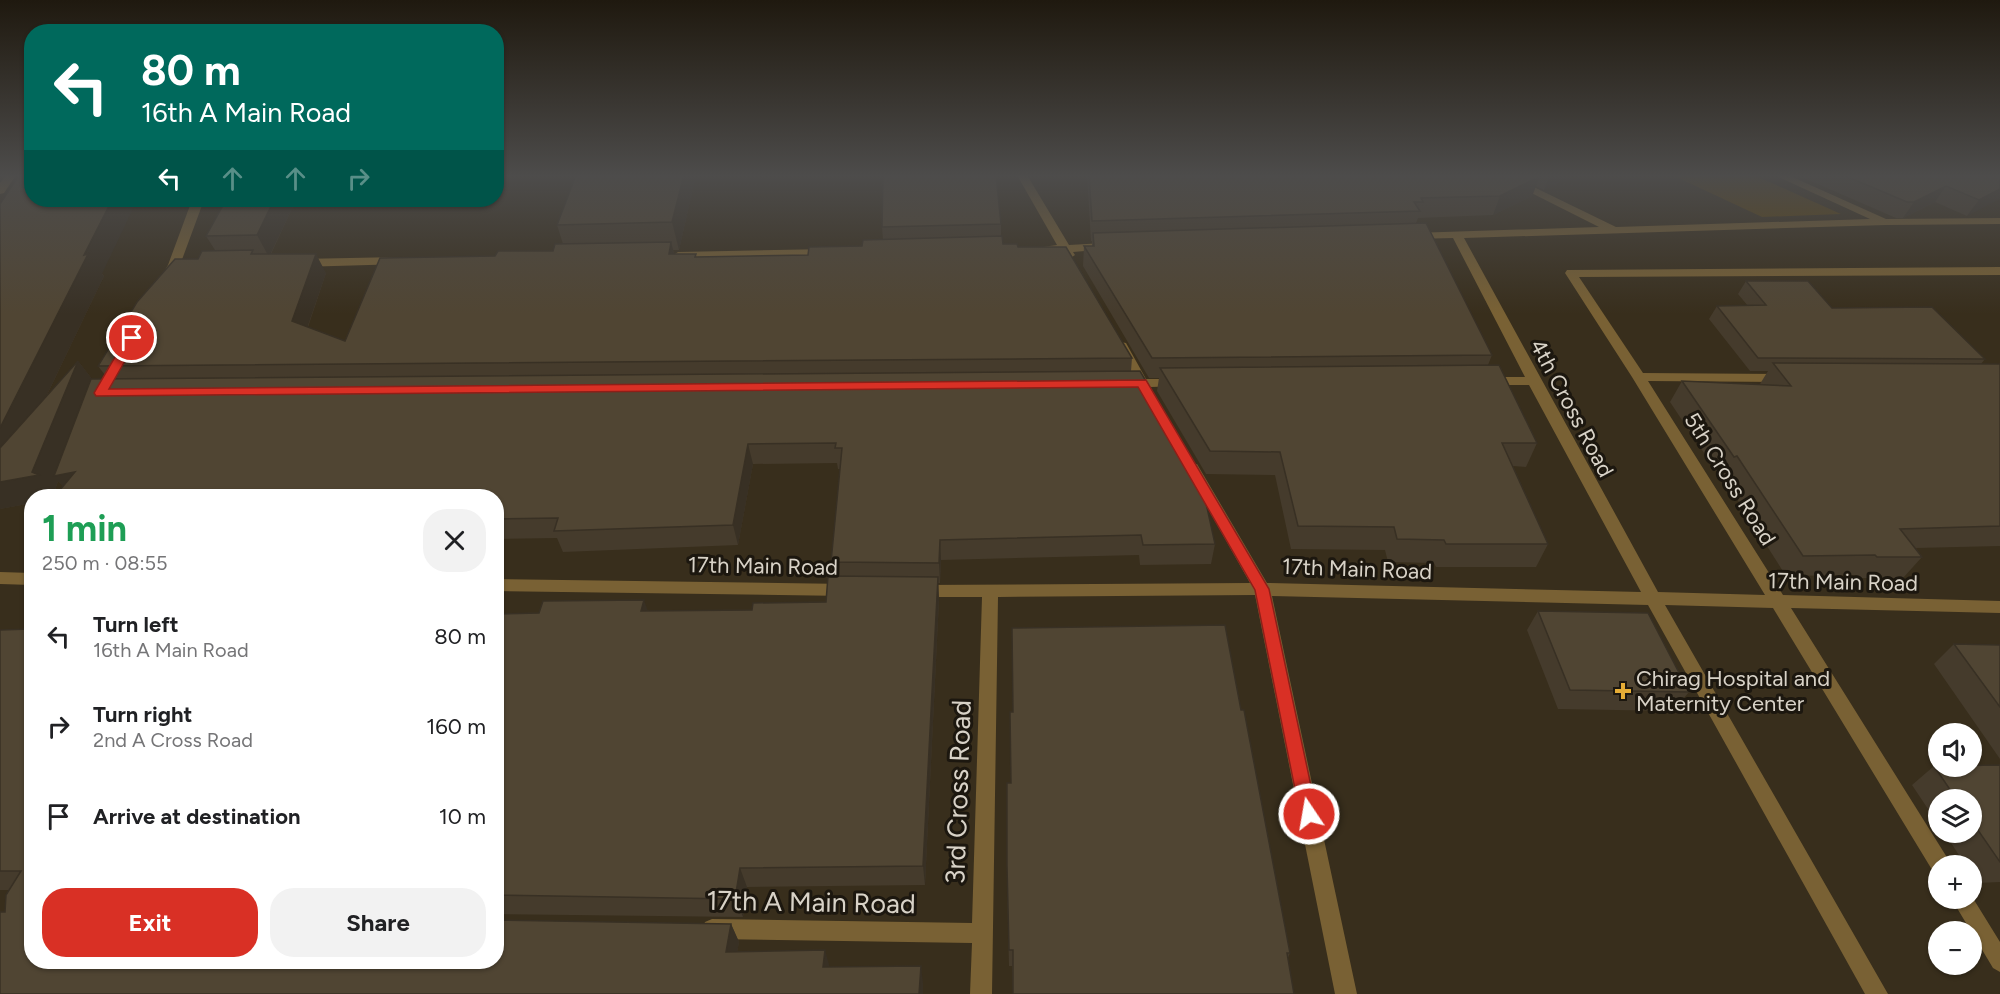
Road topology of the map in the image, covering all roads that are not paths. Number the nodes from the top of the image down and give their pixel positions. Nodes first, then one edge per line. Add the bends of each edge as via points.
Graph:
1 (192, 221) edge
2 (1049, 221) edge
3 (1597, 221) edge
4 (1956, 221) edge
5 (1886, 222) joint
6 (1615, 230) junction
7 (1457, 234) junction
8 (1398, 237) edge
9 (1112, 247) edge
10 (1065, 248) junction
11 (1029, 249) edge
12 (839, 253) edge
13 (661, 256) edge
14 (412, 261) edge
15 (293, 263) edge
16 (1077, 269) edge
17 (2000, 271) edge
18 (163, 285) edge
19 (1112, 331) edge
20 (1639, 377) junction
21 (1802, 378) edge
22 (1473, 381) edge
23 (1532, 381) junction
24 (1189, 382) edge
25 (1106, 383) edge
26 (1142, 383) junction
27 (1154, 403) edge
28 (1184, 455) edge
29 (0, 578) edge
30 (24, 579) edge
31 (504, 585) edge
32 (1262, 589) junction
33 (861, 590) edge
34 (908, 590) edge
35 (990, 591) junction
36 (1653, 600) junction
37 (1780, 603) junction
38 (2000, 607) edge
39 (1934, 855) edge
40 (1968, 909) edge
41 (697, 929) edge
42 (981, 933) junction
43 (2000, 961) edge
44 (981, 994) edge
45 (1346, 994) edge
46 (1878, 994) edge

1 - 18 street via 180,265
2 - 10 street
3 - 6 street
4 - 5 street
5 - 6 street
6 - 7 street
7 - 8 street
7 - 23 street, 4th Cross Road
9 - 10 street
10 - 11 street
10 - 16 street
12 - 13 street
14 - 15 street
17 - 20 street, 5th Cross Road via 1570,273
19 - 26 street
20 - 21 street
20 - 37 street, 5th Cross Road
22 - 23 street
23 - 36 street, 4th Cross Road
24 - 26 street
25 - 26 street
26 - 27 street
28 - 32 street
29 - 30 street
31 - 33 street, 17th Main Road
32 - 35 street, 17th Main Road
32 - 36 street, 17th Main Road
32 - 45 street
34 - 35 street, 17th Main Road
35 - 42 street, 3rd Cross Road
36 - 37 street, 17th Main Road
36 - 46 street, 4th Cross Road
37 - 38 street, 17th Main Road
37 - 39 street, 5th Cross Road
40 - 43 street
41 - 42 street, 17th A Main Road
42 - 44 street, 3rd Cross Road

